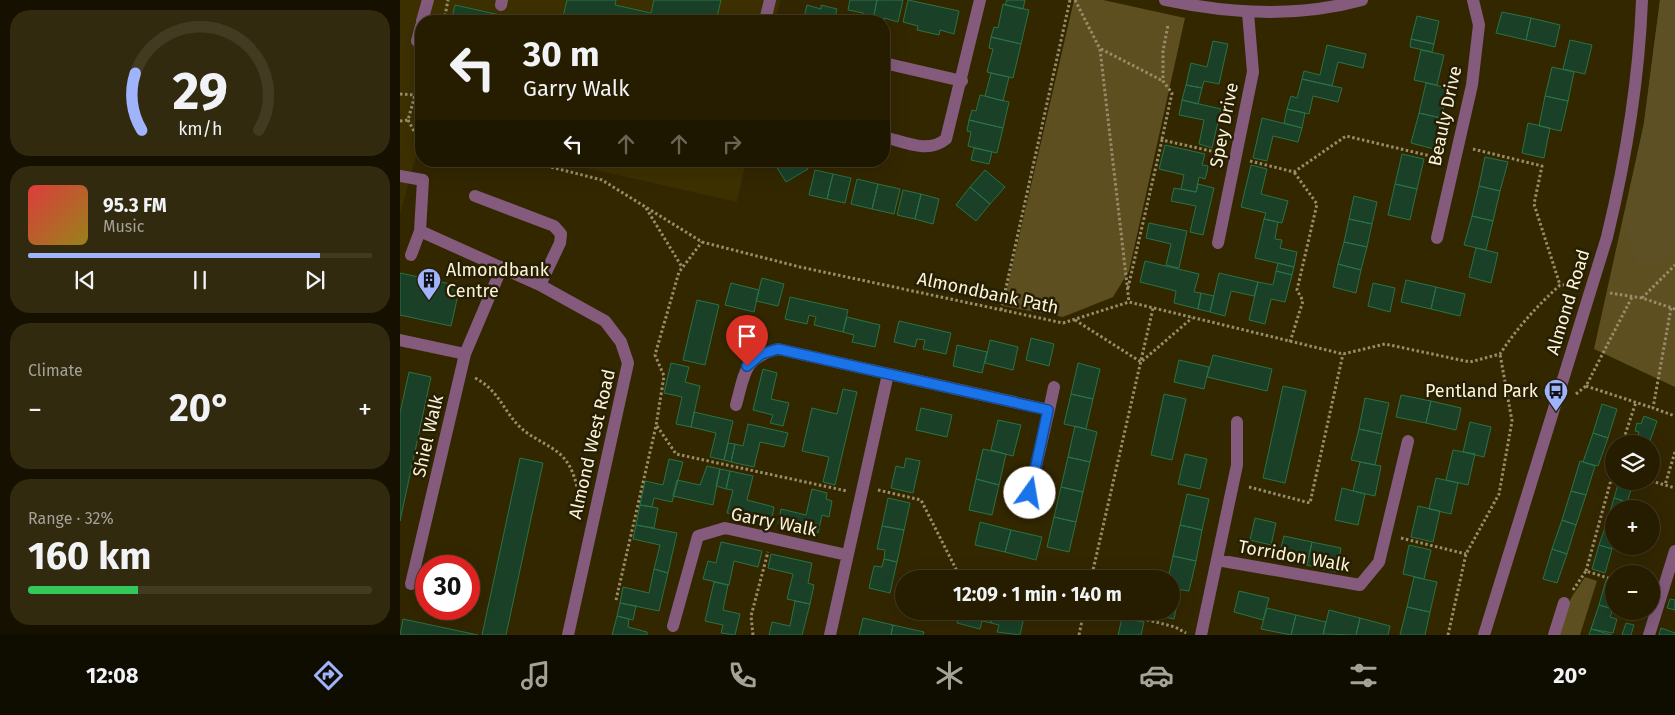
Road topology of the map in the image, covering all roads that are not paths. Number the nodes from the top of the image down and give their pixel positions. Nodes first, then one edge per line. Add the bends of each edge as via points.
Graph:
1 (428, 0) edge
2 (770, 0) edge
3 (980, 0) edge
4 (1164, 0) edge
5 (1361, 0) edge
6 (1473, 0) edge
7 (1642, 0) edge
8 (1248, 13) junction
9 (424, 15) edge
10 (766, 15) edge
11 (890, 64) edge
12 (962, 81) junction
13 (890, 138) edge
14 (400, 176) edge
15 (475, 196) dead end
16 (420, 231) junction
17 (1437, 238) dead end
18 (1218, 243) dead end
19 (411, 255) dead end
20 (502, 267) junction
21 (540, 285) junction
22 (400, 340) edge
23 (465, 354) junction
24 (888, 374) junction
25 (1054, 387) dead end
26 (736, 405) dead end
27 (1048, 410) junction
28 (1238, 422) dead end
29 (1408, 441) dead end
30 (1026, 509) dead end
31 (1675, 551) edge
32 (847, 555) junction
33 (1217, 560) junction
34 (411, 584) dead end
35 (1564, 603) road end
36 (673, 626) dead end
37 (568, 635) edge
38 (830, 635) edge
39 (1201, 635) edge
40 (1484, 635) edge
41 (1554, 635) edge
42 (1649, 635) edge

1 - 9 street
2 - 10 street
3 - 12 street
4 - 8 street
5 - 8 street via 1320,9
6 - 17 street, Beauly Drive via 1479,25 1472,85
7 - 40 street, Almond Road via 1633,104 1609,228
8 - 18 street, Spey Drive via 1252,72
11 - 12 street
12 - 13 street via 946,139 939,146 928,148
14 - 16 street via 423,180
15 - 21 street via 554,226 561,234 560,243
16 - 19 street
16 - 20 street, Almond West Road
20 - 21 street, Almond West Road
20 - 23 street, Shiel Walk
21 - 37 street, Almond West Road via 605,321 621,342 628,364
22 - 23 street
23 - 34 street, Shiel Walk
24 - 26 street via 778,349 761,354 747,366
24 - 27 street
24 - 32 street
25 - 27 street
27 - 30 street
28 - 33 street, Torridon Walk via 1238,465
29 - 33 street, Torridon Walk via 1379,562 1360,585
31 - 42 street
32 - 36 street, Garry Walk via 725,528 698,536
32 - 38 street
33 - 39 street, Torridon Walk
35 - 41 street

